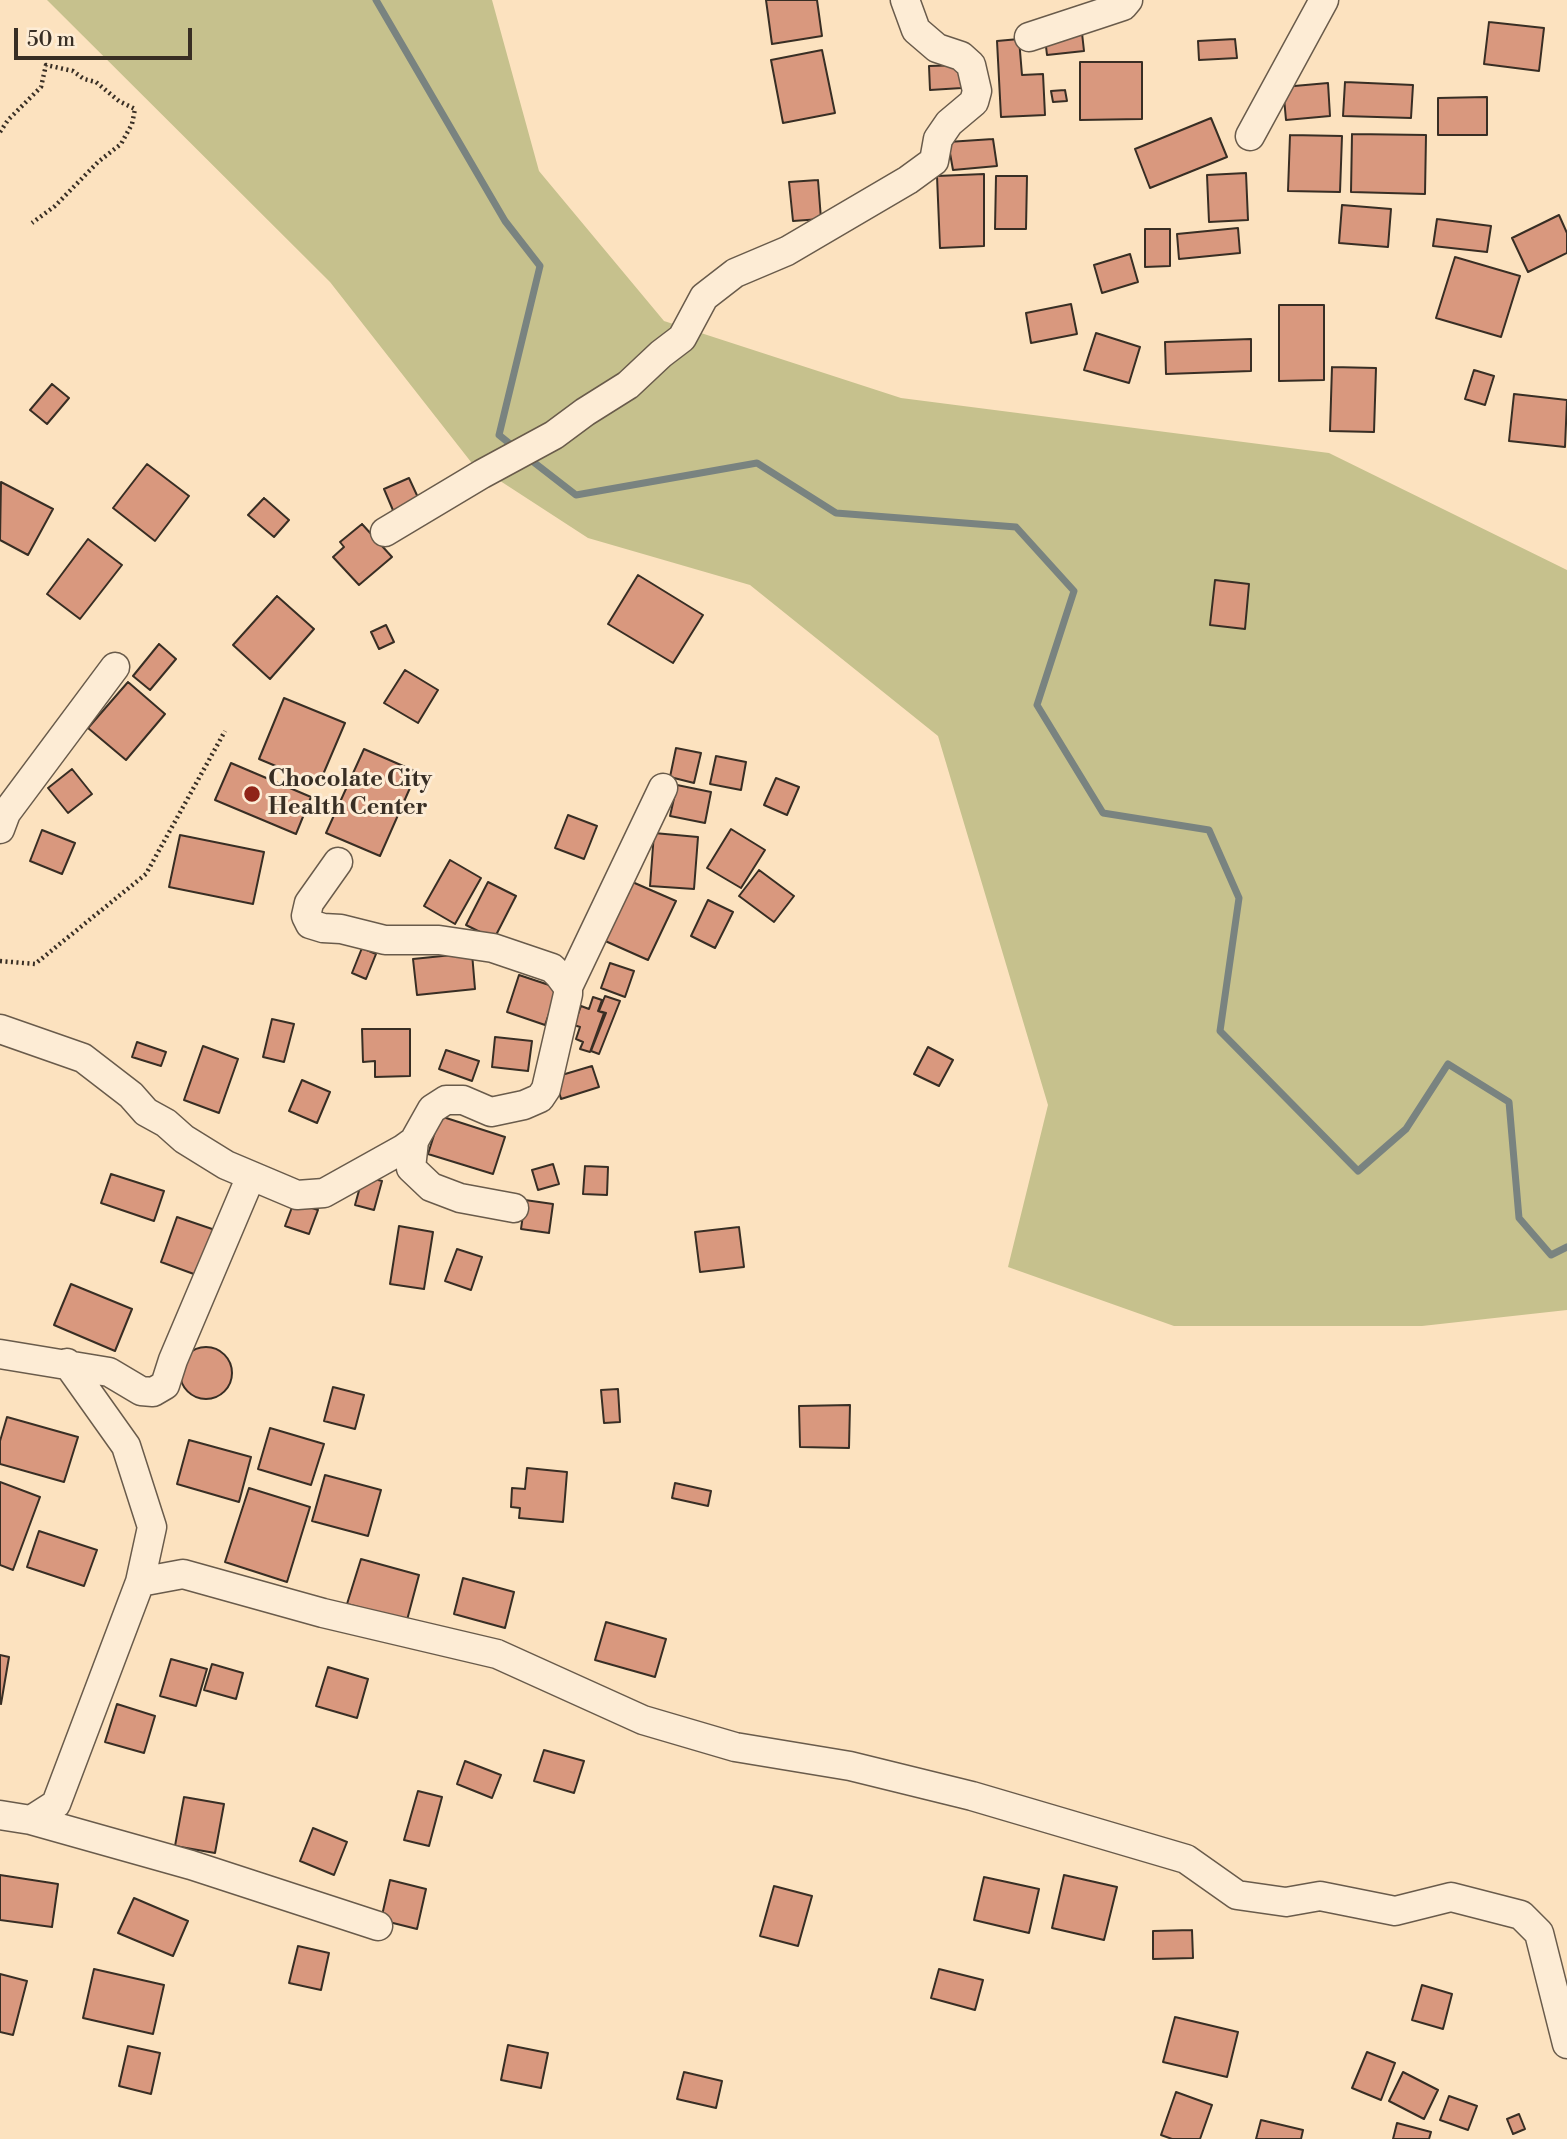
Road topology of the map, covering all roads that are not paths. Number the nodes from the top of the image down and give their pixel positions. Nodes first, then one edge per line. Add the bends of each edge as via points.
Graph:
1 (905, 0) edge
2 (1128, 0) edge
3 (1324, 0) edge
4 (1029, 37) dead end
5 (1251, 136) dead end
6 (384, 532) dead end
7 (115, 667) dead end
8 (663, 788) dead end
9 (0, 829) edge
10 (338, 862) dead end
11 (568, 987) junction
12 (0, 1029) edge
13 (414, 1141) junction
14 (251, 1176) junction
15 (514, 1208) dead end
16 (0, 1354) edge
17 (67, 1363) junction
18 (140, 1582) junction
19 (0, 1815) edge
20 (31, 1820) junction
21 (378, 1926) dead end
22 (1567, 2044) edge

1 - 6 street via 916,30 937,48 961,56 971,65 977,91 974,102 938,139 934,161 787,251 735,273 704,298 682,338 628,385 554,435
2 - 4 street via 1123,6
3 - 5 street
7 - 9 street via 6,813
8 - 11 street
10 - 11 street via 309,903 306,916 310,924 385,940 439,940 493,948 552,968
11 - 13 street via 546,1089 540,1098 491,1112 463,1100 446,1100 432,1109
12 - 14 street via 83,1058 146,1112 226,1165
13 - 14 street via 324,1193 297,1195
13 - 15 street via 411,1168 431,1187 460,1198
14 - 17 street via 165,1385 153,1392 141,1391 109,1371
16 - 17 street
17 - 18 street via 126,1446 152,1527
18 - 20 street via 56,1804
18 - 22 street via 183,1574 498,1654 656,1724 735,1746 850,1766 972,1796 1186,1859 1237,1895 1286,1902 1320,1896 1395,1911 1451,1897 1521,1915 1539,1933
19 - 20 street
20 - 21 street via 191,1865

